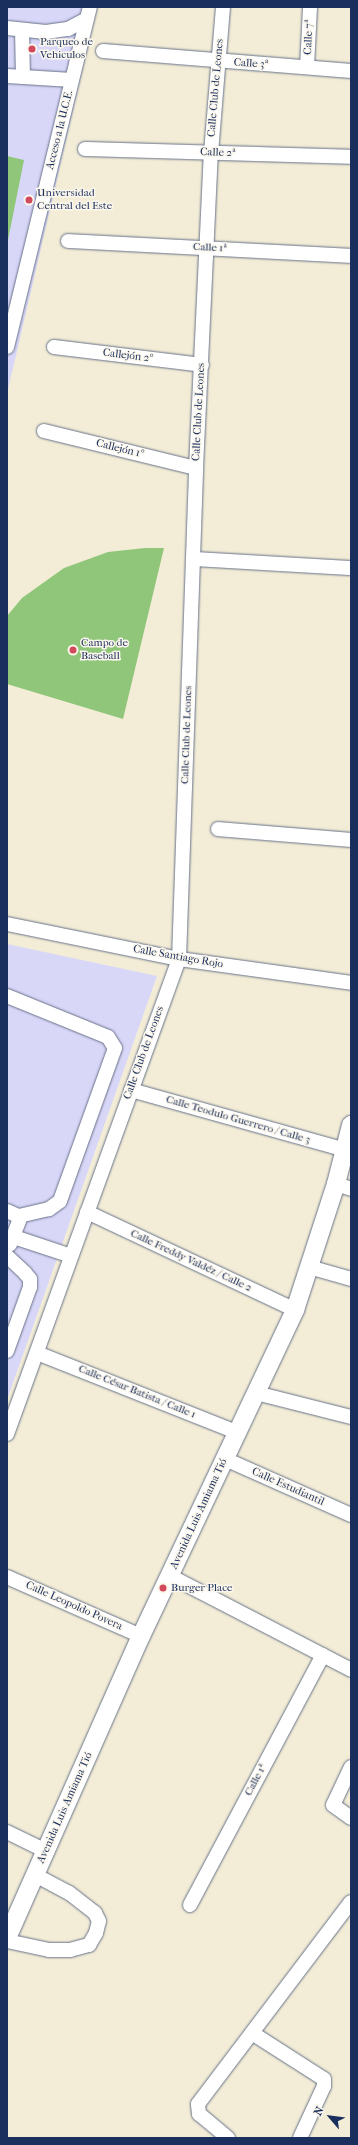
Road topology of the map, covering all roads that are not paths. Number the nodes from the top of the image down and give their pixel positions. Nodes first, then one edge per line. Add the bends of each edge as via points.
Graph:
1 (223, 7) edge
2 (310, 7) edge
3 (88, 13) edge
4 (7, 28) edge
5 (22, 30) junction
6 (103, 51) dead end
7 (219, 62) junction
8 (307, 67) junction
9 (351, 71) edge
10 (7, 76) edge
11 (23, 77) junction
12 (72, 80) junction
13 (85, 149) dead end
14 (211, 153) junction
15 (351, 157) edge
16 (68, 241) dead end
17 (208, 248) junction
18 (351, 256) edge
19 (7, 347) edge
20 (54, 347) dead end
21 (202, 365) junction
22 (44, 431) dead end
23 (196, 468) junction
24 (192, 559) junction
25 (351, 568) edge
26 (218, 829) dead end
27 (351, 840) edge
28 (7, 924) edge
29 (179, 959) junction
30 (351, 983) edge
31 (7, 996) edge
32 (131, 1090) junction
33 (351, 1125) edge
34 (346, 1150) junction
35 (343, 1186) edge
36 (87, 1212) junction
37 (13, 1213) edge
38 (14, 1237) junction
39 (7, 1250) edge
40 (7, 1256) edge
41 (71, 1256) junction
42 (308, 1267) junction
43 (351, 1279) edge
44 (295, 1310) junction
45 (7, 1351) edge
46 (37, 1353) junction
47 (256, 1393) junction
48 (351, 1417) edge
49 (237, 1432) junction
50 (7, 1434) edge
51 (225, 1459) junction
52 (351, 1515) edge
53 (170, 1576) junction
54 (7, 1577) edge
55 (141, 1636) junction
56 (323, 1655) junction
57 (351, 1670) edge
58 (351, 1767) edge
59 (351, 1818) edge
60 (7, 1832) edge
61 (46, 1851) junction
62 (35, 1875) junction
63 (351, 1902) edge
64 (190, 1905) dead end
65 (7, 1939) edge
66 (252, 2033) junction
67 (228, 2138) edge
68 (300, 2138) edge

1 - 7 street, Calle Club de Leones
2 - 8 street, Calle 7ª
3 - 5 street via 68,29 46,32
3 - 12 street, Acceso a la U.C.E.
4 - 5 street
5 - 11 street
6 - 7 street, Calle 3ª
7 - 8 street, Calle 3ª
7 - 14 street, Calle Club de Leones
8 - 9 street, Calle 3ª
10 - 11 street
11 - 12 street
12 - 19 street, Acceso a la U.C.E.
13 - 14 street, Calle 2ª
14 - 15 street, Calle 2ª
14 - 17 street, Calle Club de Leones
16 - 17 street, Calle 1ª
17 - 18 street, Calle 1ª
17 - 21 street, Calle Club de Leones
20 - 21 street, Callejón 2º
21 - 23 street, Calle Club de Leones
22 - 23 street, Callejón 1º
23 - 24 street, Calle Club de Leones
24 - 25 street
24 - 29 street, Calle Club de Leones
26 - 27 street
28 - 29 street, Calle Santiago Rojo
29 - 30 street, Calle Santiago Rojo
29 - 32 street, Calle Club de Leones
31 - 37 street via 108,1037 115,1048 60,1201 49,1209
32 - 34 street, Calle Teodulo Guerrero / Calle 3
32 - 36 street, Calle Club de Leones
33 - 34 main road, Avenida Luis Amiama Tió
34 - 35 main road, Avenida Luis Amiama Tió
35 - 42 main road, Avenida Luis Amiama Tió
36 - 41 street, Calle Club de Leones
36 - 44 street, Calle Freddy Valdéz / Calle 2
37 - 38 street
38 - 39 street
38 - 41 street
40 - 45 street via 30,1279 30,1287
41 - 46 street, Calle Club de Leones
42 - 43 street
42 - 44 main road, Avenida Luis Amiama Tió
44 - 47 main road, Avenida Luis Amiama Tió
46 - 49 street, Calle César Batista / Calle 1
46 - 50 street, Calle Club de Leones
47 - 48 street
47 - 49 main road, Avenida Luis Amiama Tió
49 - 51 main road, Avenida Luis Amiama Tió
51 - 52 street, Calle Estudiantil
51 - 53 main road, Avenida Luis Amiama Tió
53 - 55 main road, Avenida Luis Amiama Tió
53 - 56 street
54 - 55 street, Calle Leopoldo Povera
55 - 61 main road, Avenida Luis Amiama Tió
56 - 57 street
56 - 64 street, Calle 1ª
58 - 59 street via 333,1805
60 - 61 street
61 - 62 main road, Avenida Luis Amiama Tió
62 - 65 main road, Avenida Luis Amiama Tió
62 - 65 street via 69,1893 95,1913 100,1920 96,1933 89,1945 70,1950 50,1950
63 - 66 street
66 - 67 street via 197,2109
66 - 68 street via 324,2079 324,2086

